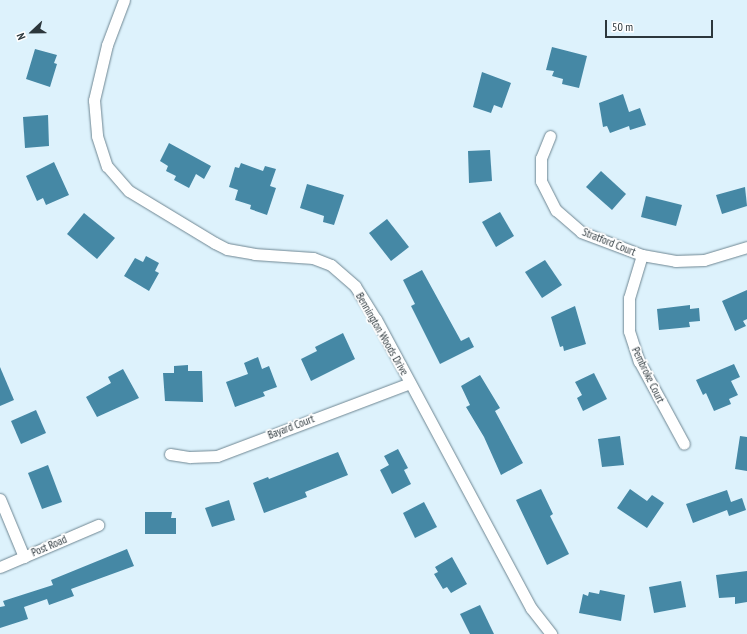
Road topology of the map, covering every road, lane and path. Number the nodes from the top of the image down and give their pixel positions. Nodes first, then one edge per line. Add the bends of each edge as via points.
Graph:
1 (124, 0) edge
2 (550, 136) dead end
3 (747, 247) edge
4 (642, 255) junction
5 (410, 383) junction
6 (684, 444) dead end
7 (170, 454) dead end
8 (0, 499) edge
9 (98, 525) dead end
10 (24, 557) junction
11 (0, 567) edge
12 (551, 634) edge

1 - 5 street, Bennington Woods Drive via 108,45 94,100 96,136 102,156 113,174 139,198 227,249 254,254 300,255 331,265 362,295
2 - 4 street, Stratford Court via 543,149 540,174 544,189 556,210 587,235
3 - 4 street, Stratford Court via 694,261
4 - 6 street, Pembroke Court via 629,298 629,331 639,360
5 - 7 street, Bayard Court via 216,456 190,457
5 - 12 street, Bennington Woods Drive via 531,608
8 - 10 street
9 - 10 street, Post Road
10 - 11 street, Post Road

